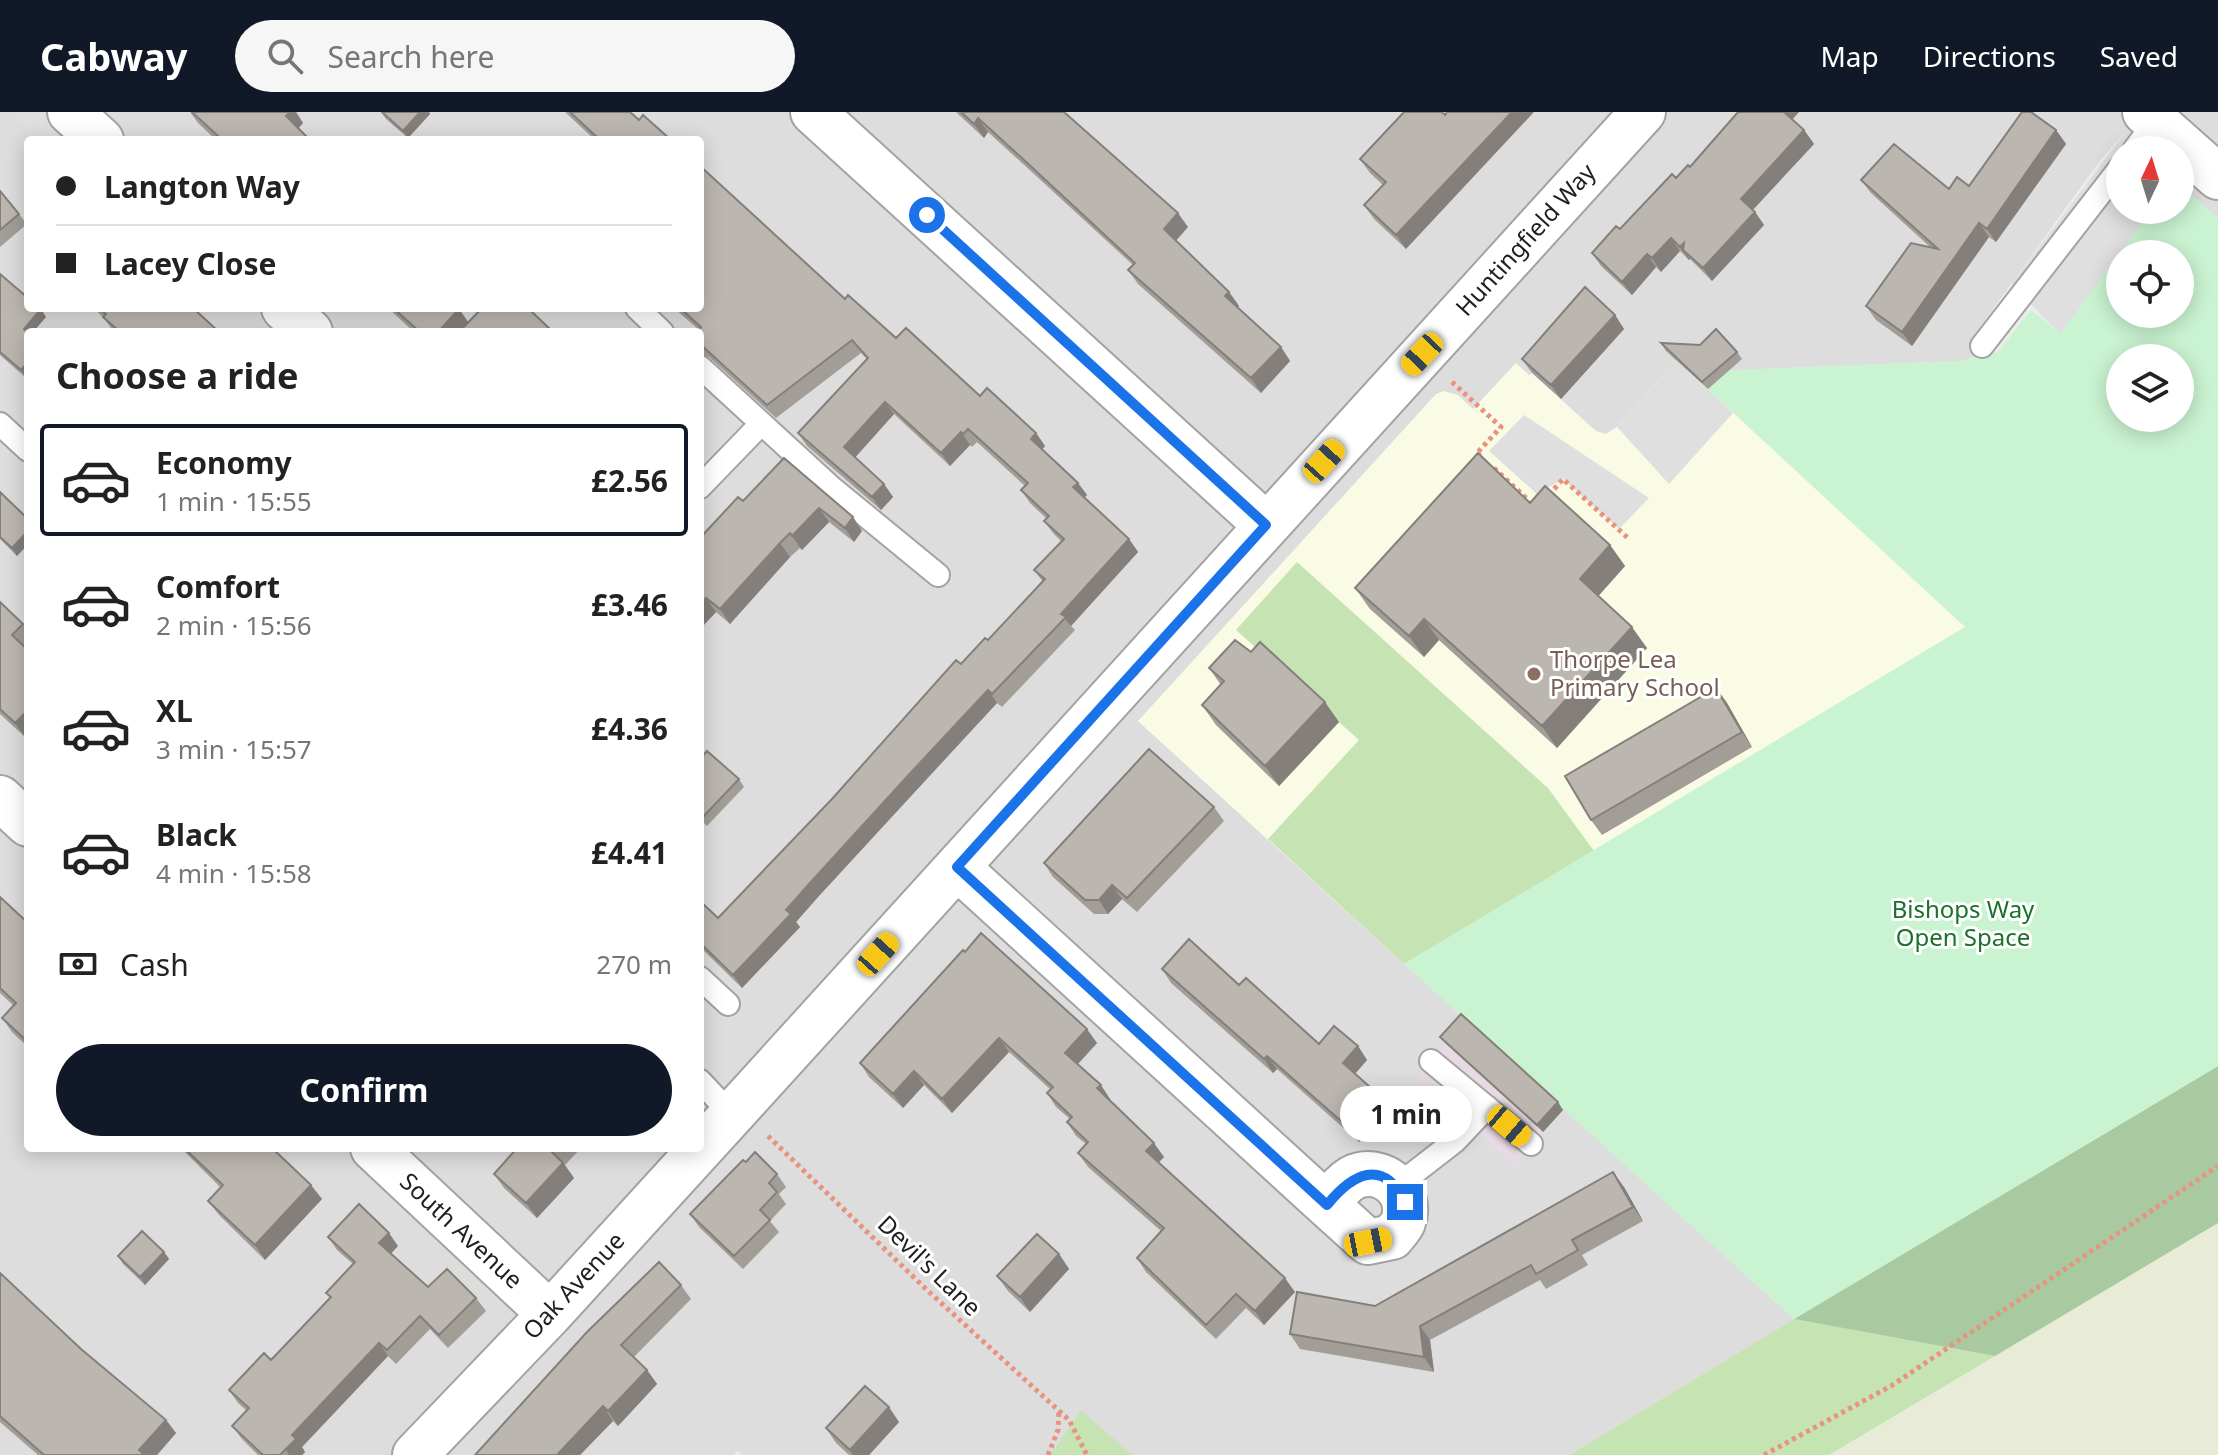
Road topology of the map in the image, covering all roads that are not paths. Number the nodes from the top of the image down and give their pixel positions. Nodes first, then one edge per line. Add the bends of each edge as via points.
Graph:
1 (70, 112) edge
2 (813, 112) edge
3 (1643, 112) edge
4 (2145, 128) edge
5 (97, 136) edge
6 (2218, 177) edge
7 (2106, 186) edge
8 (288, 312) edge
9 (641, 312) edge
10 (306, 328) edge
11 (658, 328) edge
12 (1982, 346) dead end
13 (704, 371) edge
14 (0, 424) edge
15 (761, 424) junction
16 (24, 446) edge
17 (704, 483) edge
18 (1266, 525) junction
19 (938, 575) dead end
20 (0, 798) edge
21 (24, 820) edge
22 (957, 867) junction
23 (704, 982) edge
24 (728, 1004) dead end
25 (1431, 1061) dead end
26 (704, 1084) edge
27 (1487, 1107) junction
28 (735, 1111) junction
29 (1531, 1144) dead end
30 (704, 1145) edge
31 (377, 1152) edge
32 (698, 1152) edge
33 (1397, 1186) joint
34 (550, 1314) junction
35 (415, 1455) edge

1 - 5 street
2 - 18 street
3 - 18 street, Huntingfield Way
4 - 6 street
7 - 12 lane
8 - 10 street
9 - 11 lane
13 - 15 lane
14 - 16 lane
15 - 17 lane
15 - 19 lane
18 - 22 street, Huntingfield Way
20 - 21 street
22 - 28 street, Huntingfield Way
22 - 33 street via 1368,1242 1392,1237 1403,1222 1405,1202
23 - 24 lane
25 - 27 lane
26 - 28 lane
27 - 29 lane
27 - 33 lane via 1455,1141
28 - 30 street, Oak Avenue
31 - 34 street, South Avenue
32 - 34 street, Oak Avenue
34 - 35 street, Oak Avenue

